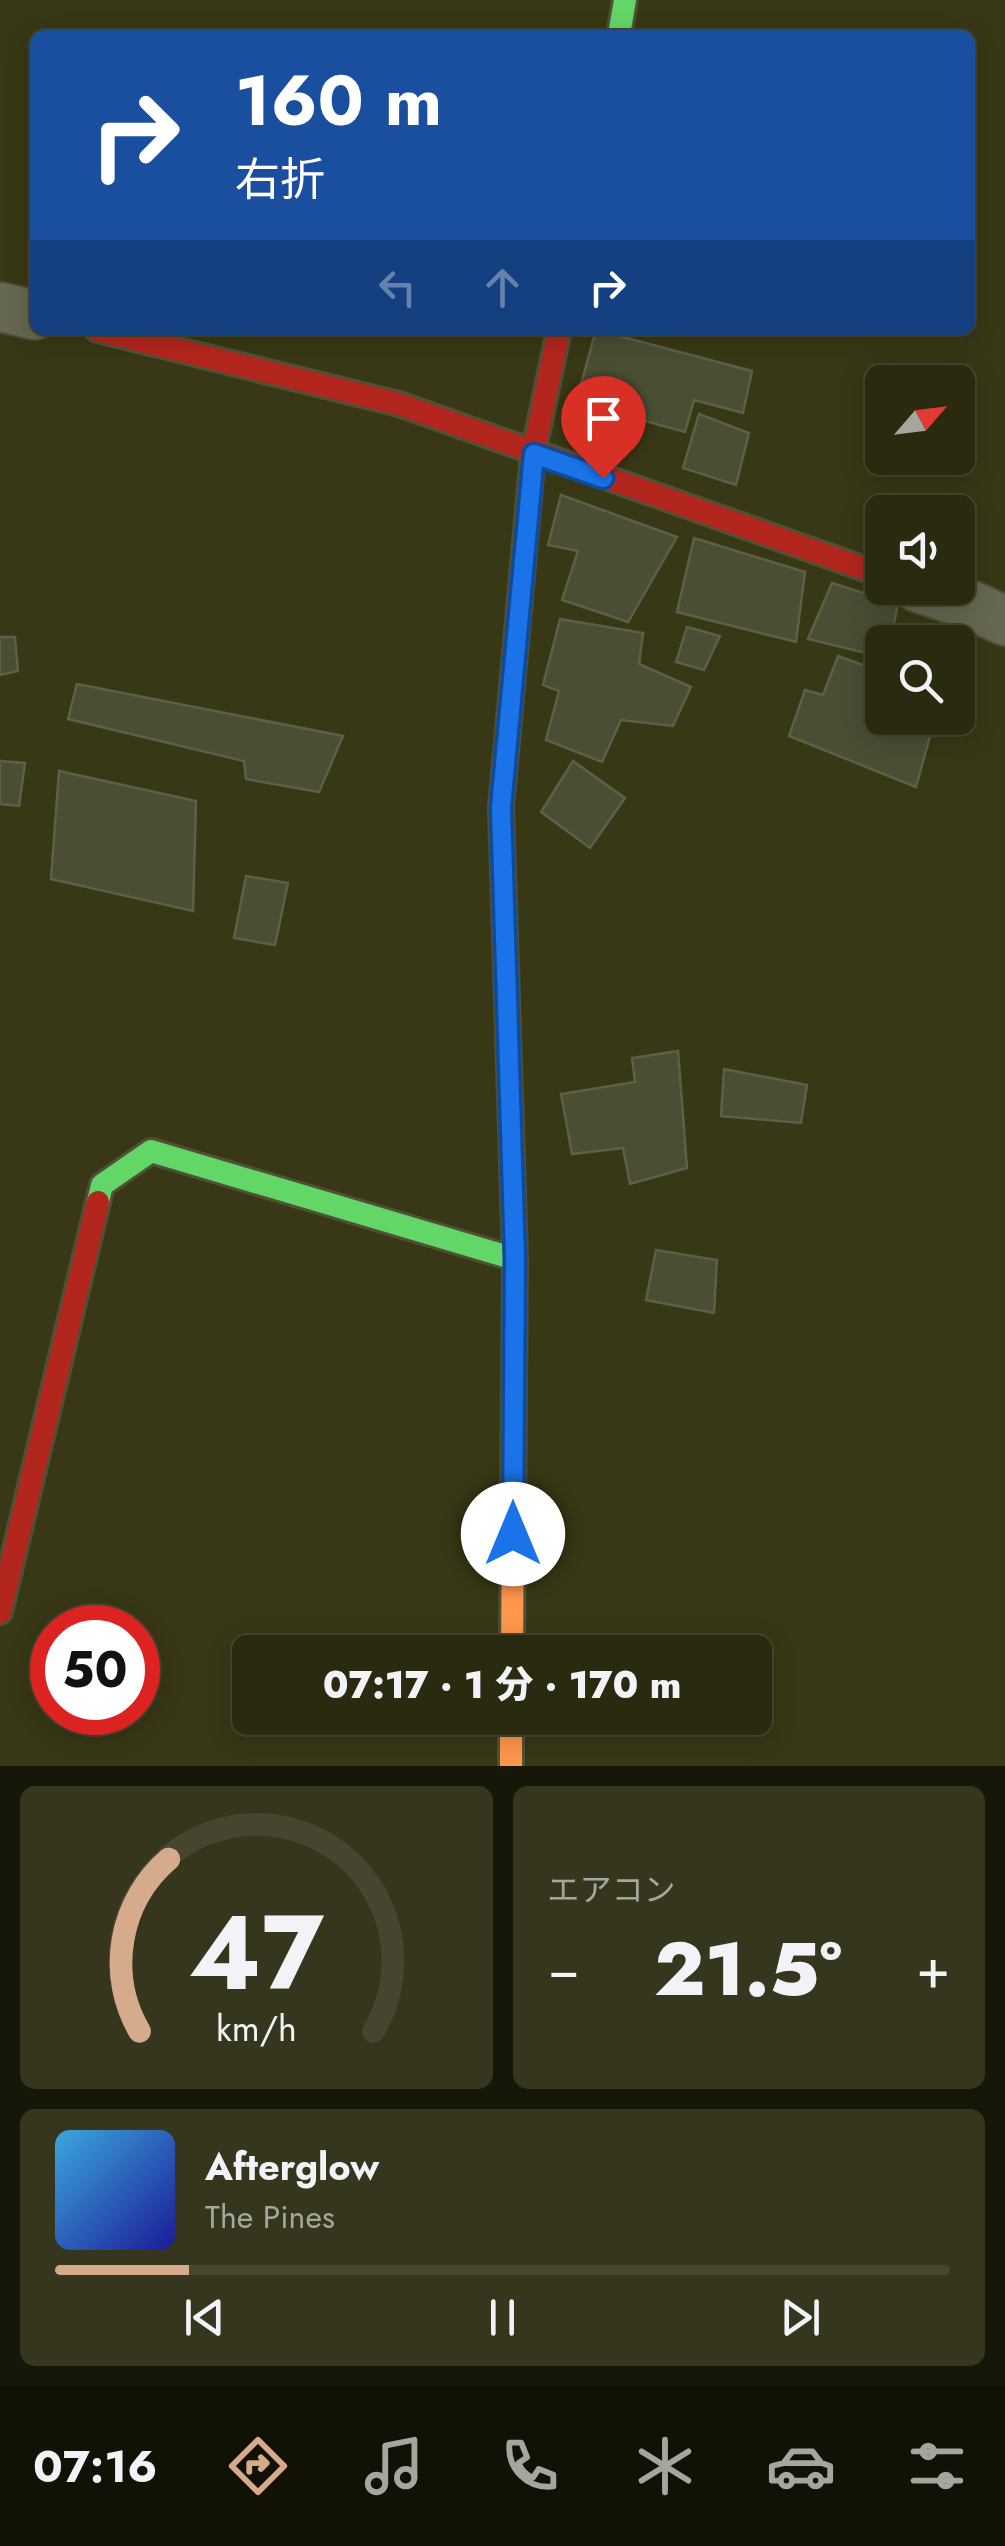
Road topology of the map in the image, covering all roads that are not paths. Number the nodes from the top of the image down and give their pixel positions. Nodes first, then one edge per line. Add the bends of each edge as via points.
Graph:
1 (625, 0) edge
2 (620, 30) edge
3 (0, 307) edge
4 (30, 314) edge
5 (117, 335) edge
6 (558, 335) edge
7 (534, 454) junction
8 (865, 569) edge
9 (962, 605) edge
10 (1005, 622) edge
11 (515, 1259) junction
12 (0, 1612) edge
13 (512, 1635) edge
14 (511, 1735) edge
15 (511, 1766) edge

1 - 2 street
3 - 4 street
5 - 7 street via 399,404
6 - 7 street
7 - 8 street
7 - 11 street via 501,807
9 - 10 street
11 - 12 street via 151,1152 102,1185
11 - 13 street
14 - 15 street

